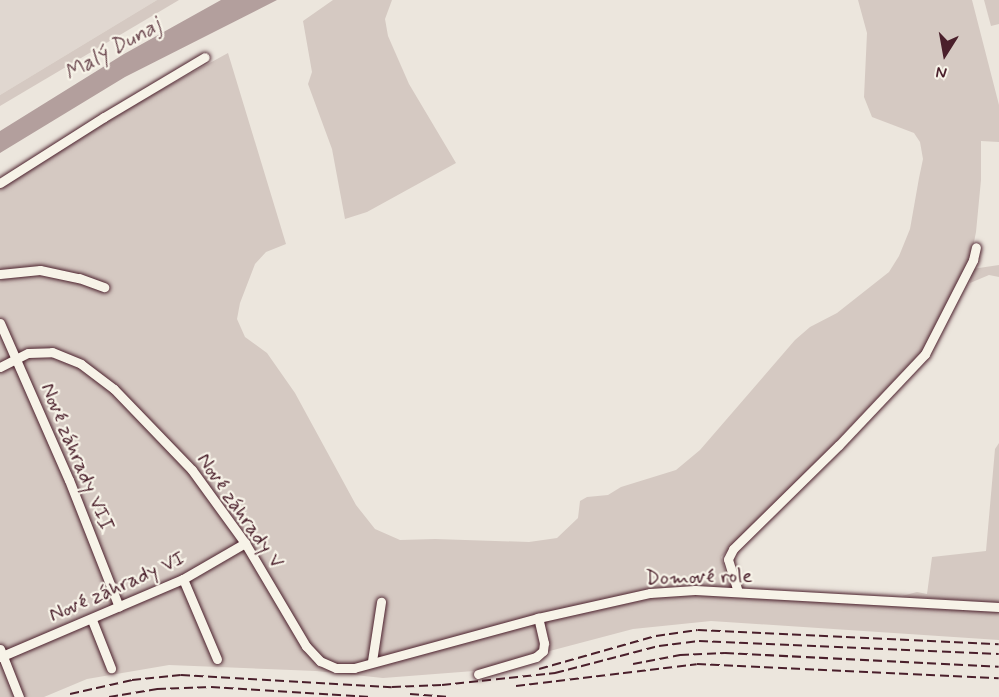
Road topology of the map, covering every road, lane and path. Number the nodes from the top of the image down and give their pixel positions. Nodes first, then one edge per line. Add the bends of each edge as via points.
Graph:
1 (206, 57) dead end
2 (0, 183) edge
3 (976, 247) dead end
4 (0, 274) edge
5 (104, 287) dead end
6 (0, 323) edge
7 (15, 359) junction
8 (0, 367) edge
9 (245, 543) junction
10 (183, 579) junction
11 (738, 592) junction
12 (381, 602) dead end
13 (119, 607) junction
14 (999, 607) edge
15 (538, 618) junction
16 (92, 620) junction
17 (1, 654) edge
18 (217, 659) dead end
19 (372, 661) junction
20 (111, 668) dead end
21 (478, 674) dead end
22 (19, 697) edge

1 - 2 street
3 - 11 street via 974,260 925,354 839,446 733,549 728,559
4 - 5 street via 40,270
6 - 7 street, Nové záhrady VII
7 - 8 street, Nové záhrady V
7 - 9 street, Nové záhrady V via 28,353 52,352 93,371 192,470
7 - 13 street, Nové záhrady VII via 69,480
9 - 10 street, Nové záhrady VI
9 - 19 street, Nové záhrady V via 315,657 342,669
10 - 13 street, Nové záhrady VI
10 - 18 street
11 - 14 street, Domové role
11 - 15 street, Domové role via 650,593
12 - 19 street
13 - 16 street, Nové záhrady VI
15 - 19 street, Domové role
15 - 21 street via 543,651 536,657
16 - 17 street, Nové záhrady VI
16 - 20 street
17 - 22 street

